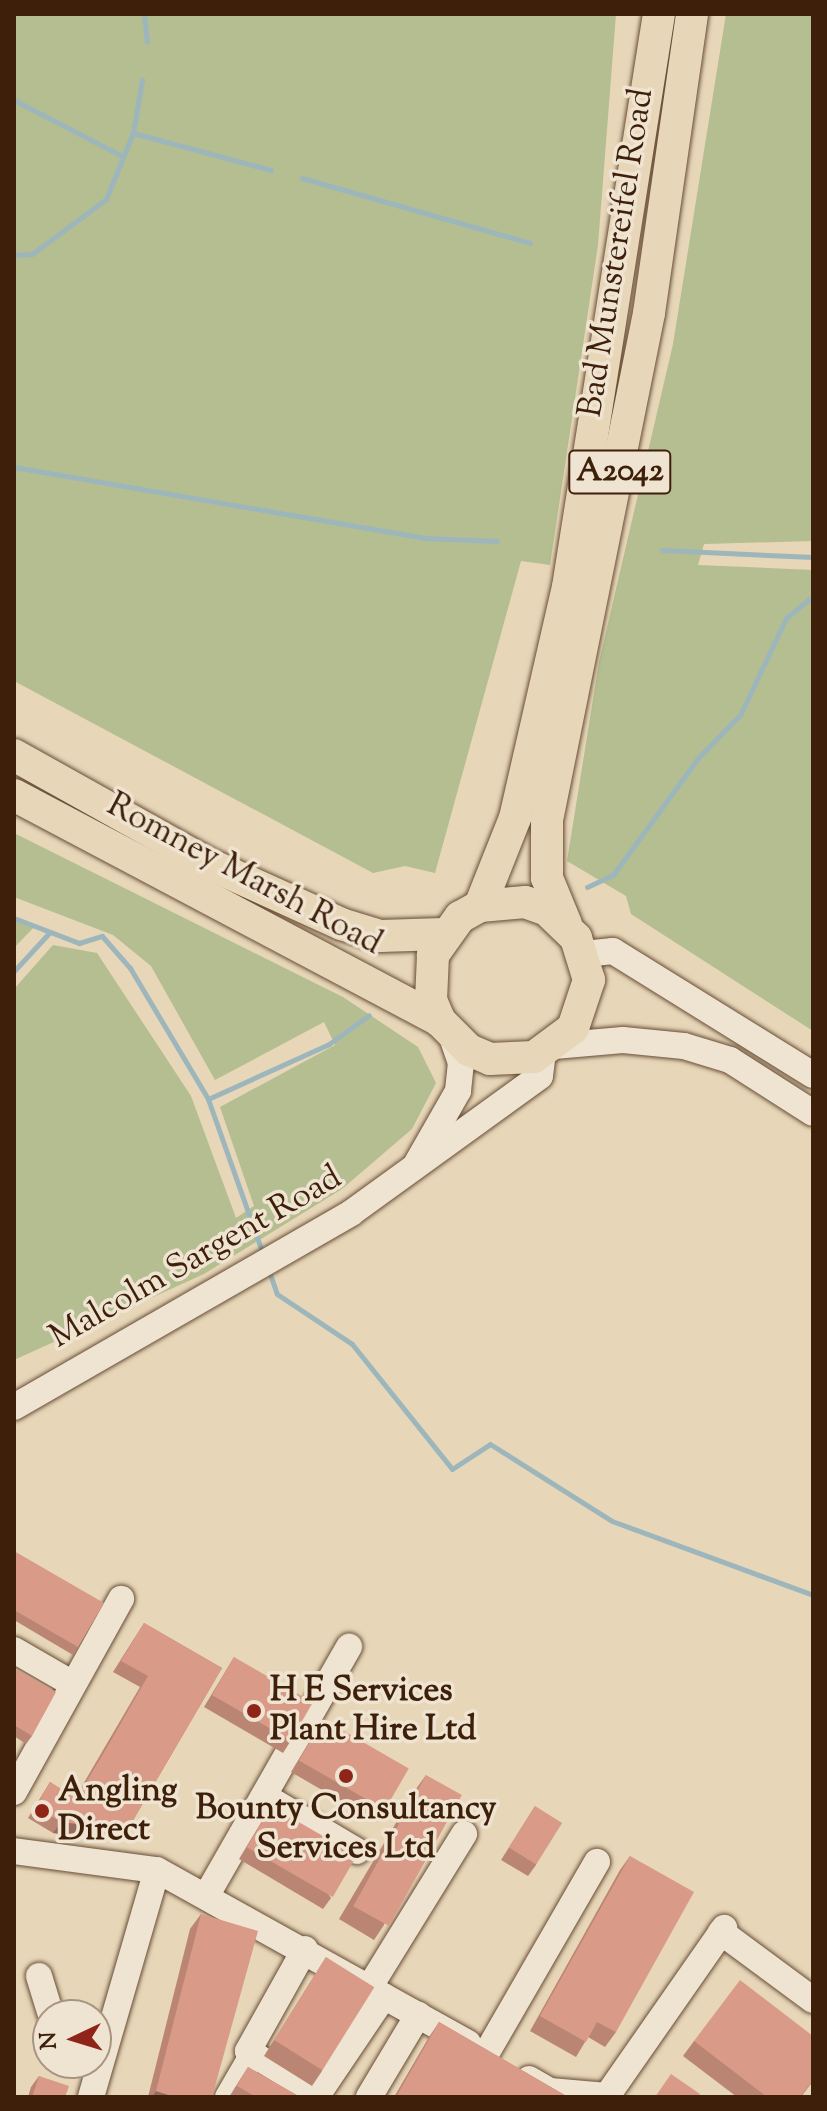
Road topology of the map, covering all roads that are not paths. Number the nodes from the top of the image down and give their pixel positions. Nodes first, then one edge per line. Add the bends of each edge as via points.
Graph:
1 (645, 14) edge
2 (659, 14) edge
3 (692, 14) edge
4 (644, 112) junction
5 (14, 755) edge
6 (14, 795) edge
7 (480, 906) junction
8 (566, 924) junction
9 (443, 934) junction
10 (584, 954) junction
11 (446, 1029) junction
12 (548, 1049) junction
13 (813, 1075) edge
14 (813, 1113) edge
15 (413, 1170) junction
16 (14, 1407) edge
17 (121, 1599) dead end
18 (349, 1647) dead end
19 (14, 1650) edge
20 (73, 1684) junction
21 (17, 1778) edge
22 (264, 1796) junction
23 (464, 1834) dead end
24 (14, 1851) edge
25 (357, 1851) dead end
26 (597, 1862) dead end
27 (157, 1870) junction
28 (208, 1893) junction
29 (305, 1949) junction
30 (39, 1976) dead end
31 (377, 1992) junction
32 (46, 1999) edge
33 (813, 2000) edge
34 (112, 2014) edge
35 (418, 2015) junction
36 (253, 2054) junction
37 (486, 2054) junction
38 (228, 2097) edge
39 (369, 2097) edge
40 (607, 2097) edge

1 - 4 main road
2 - 4 main road, Bad Munstereifel Road / A2042
3 - 8 main road, Bad Munstereifel Road / A2042 via 649,313 547,820 547,878
4 - 7 main road, Bad Munstereifel Road / A2042 via 566,599 515,818
5 - 9 main road, Romney Marsh Road via 209,864 341,924 380,936
6 - 11 main road, Romney Marsh Road
7 - 8 main road via 525,902
7 - 9 main road
8 - 10 main road
9 - 11 main road via 429,977
10 - 12 main road via 585,1005
10 - 13 street via 613,951
11 - 12 main road via 490,1059
11 - 15 street, Malcolm Sargent Road via 461,1063 458,1091
12 - 14 street via 623,1040 684,1046 730,1060
12 - 15 street, Malcolm Sargent Road via 540,1076
15 - 16 street, Malcolm Sargent Road
17 - 20 street
18 - 22 street
19 - 20 street
20 - 21 street
22 - 25 street
22 - 28 street
23 - 31 street
24 - 27 street
26 - 37 street
27 - 28 street
27 - 34 street
28 - 29 street
29 - 31 street
29 - 36 street via 248,2051
30 - 32 street
31 - 35 street
31 - 36 street via 318,2094
33 - 40 street via 722,1930
35 - 37 street
35 - 39 street
36 - 38 street
37 - 40 street via 550,2091

